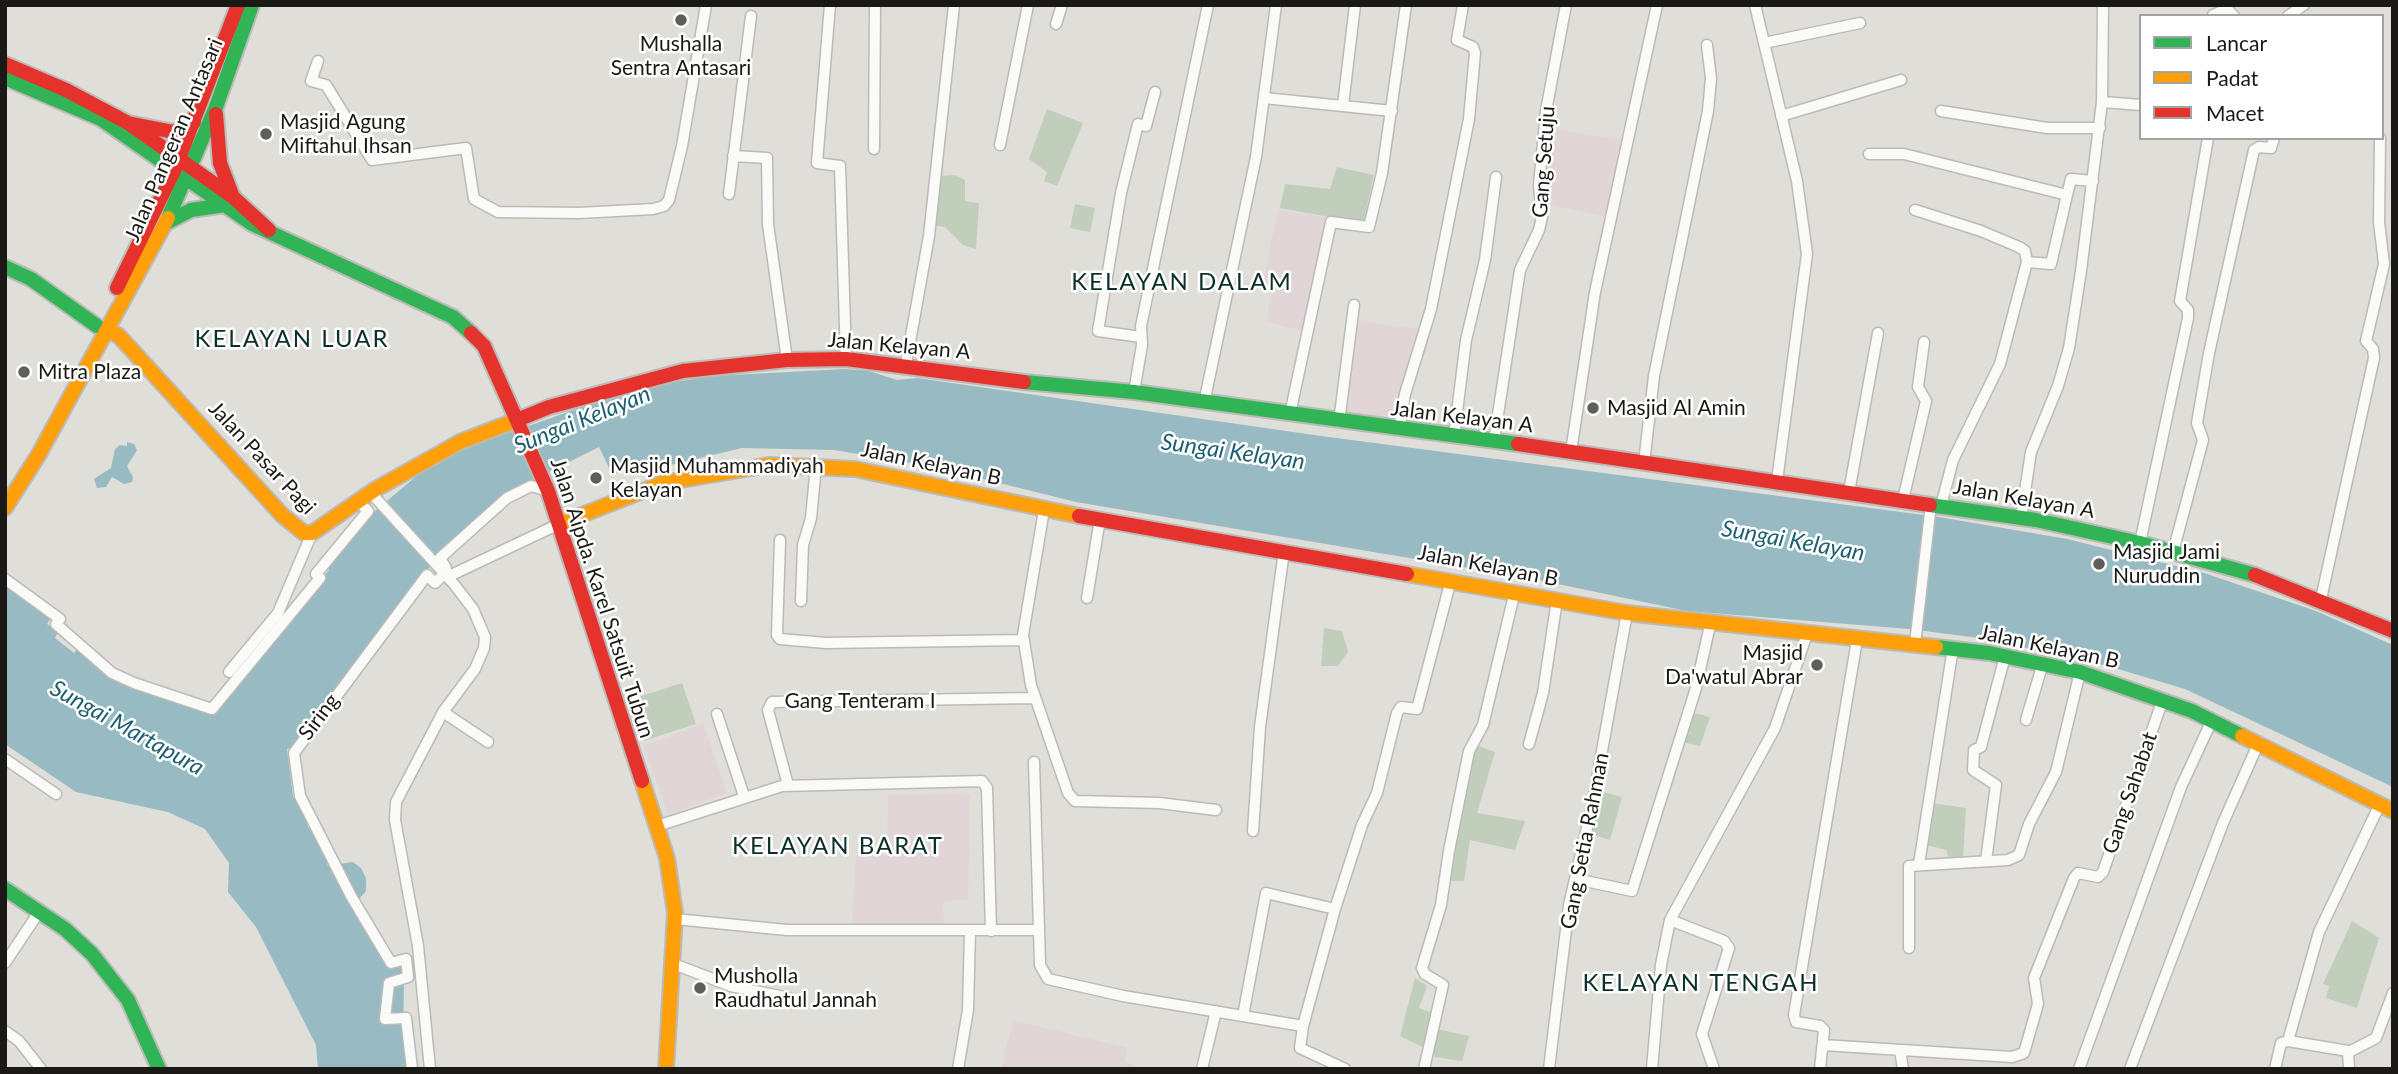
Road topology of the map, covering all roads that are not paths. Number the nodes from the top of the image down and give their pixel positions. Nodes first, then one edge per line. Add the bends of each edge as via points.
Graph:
1 (239, 5) edge
2 (252, 5) edge
3 (706, 5) edge
4 (830, 5) edge
5 (875, 5) edge
6 (954, 5) edge
7 (1028, 5) edge
8 (1062, 5) edge
9 (1208, 5) edge
10 (1276, 5) edge
11 (1355, 5) edge
12 (1406, 5) edge
13 (1463, 5) edge
14 (1566, 5) edge
15 (1657, 5) edge
16 (1755, 5) edge
17 (2103, 5) edge
18 (2215, 14) edge
19 (2232, 14) edge
20 (751, 16) dead end
21 (1860, 23) dead end
22 (1056, 24) dead end
23 (1764, 43) junction
24 (1707, 45) dead end
25 (318, 61) dead end
26 (5, 64) edge
27 (5, 78) edge
28 (1901, 80) dead end
29 (1155, 92) dead end
30 (1264, 98) junction
31 (2102, 102) junction
32 (1343, 104) junction
33 (2139, 105) edge
34 (216, 107) junction
35 (1392, 111) junction
36 (1941, 111) dead end
37 (1781, 116) junction
38 (194, 122) junction
39 (128, 123) junction
40 (2100, 128) junction
41 (2208, 140) edge
42 (2273, 140) edge
43 (2380, 140) edge
44 (1000, 145) dead end
45 (874, 149) dead end
46 (1869, 154) dead end
47 (733, 156) junction
48 (183, 167) junction
49 (1496, 177) dead end
50 (2094, 181) junction
51 (729, 194) dead end
52 (2067, 195) junction
53 (229, 201) junction
54 (1915, 210) dead end
55 (166, 223) junction
56 (2027, 262) junction
57 (5, 267) edge
58 (1354, 305) dead end
59 (103, 328) junction
60 (1878, 333) dead end
61 (1140, 337) junction
62 (1924, 342) dead end
63 (846, 359) junction
64 (787, 360) junction
65 (906, 364) junction
66 (1134, 392) junction
67 (1204, 403) junction
68 (1290, 414) junction
69 (515, 419) junction
70 (1339, 422) junction
71 (1399, 430) junction
72 (1454, 436) junction
73 (1494, 440) junction
74 (1571, 452) junction
75 (1644, 463) junction
76 (816, 466) junction
77 (1777, 481) junction
78 (14, 483) edge
79 (546, 486) junction
80 (1849, 492) junction
81 (368, 497) junction
82 (1903, 500) junction
83 (1934, 507) junction
84 (5, 508) edge
85 (1044, 510) junction
86 (2021, 518) junction
87 (1100, 519) junction
88 (559, 524) junction
89 (312, 533) junction
90 (780, 540) dead end
91 (2140, 542) junction
92 (1283, 551) junction
93 (2173, 552) junction
94 (443, 572) junction
95 (5, 579) edge
96 (1451, 580) junction
97 (1515, 591) junction
98 (1087, 598) dead end
99 (2320, 598) junction
100 (1557, 600) junction
101 (801, 601) dead end
102 (1627, 613) junction
103 (1710, 625) junction
104 (2393, 631) edge
105 (1807, 634) junction
106 (1023, 640) junction
107 (1857, 640) junction
108 (1916, 640) junction
109 (1953, 648) junction
110 (2005, 656) junction
111 (2043, 663) junction
112 (229, 672) dead end
113 (2080, 672) junction
114 (1035, 698) junction
115 (2163, 699) junction
116 (443, 712) junction
117 (717, 714) dead end
118 (2026, 720) dead end
119 (2212, 720) junction
120 (488, 742) dead end
121 (2259, 742) junction
122 (1529, 744) dead end
123 (5, 759) edge
124 (1034, 762) dead end
125 (788, 785) junction
126 (56, 794) dead end
127 (744, 796) junction
128 (2387, 808) edge
129 (1216, 810) dead end
130 (657, 826) junction
131 (1253, 831) dead end
132 (1986, 861) junction
133 (1919, 864) junction
134 (1576, 878) junction
135 (5, 889) edge
136 (1335, 909) junction
137 (39, 912) junction
138 (675, 919) junction
139 (1670, 920) junction
140 (991, 930) junction
141 (1039, 930) junction
142 (970, 931) junction
143 (1909, 948) dead end
144 (418, 952) junction
145 (406, 959) junction
146 (5, 963) edge
147 (671, 963) junction
148 (2393, 993) edge
149 (789, 998) dead end
150 (1216, 1011) junction
151 (1243, 1016) junction
152 (1303, 1026) junction
153 (5, 1031) edge
154 (2288, 1041) junction
155 (1822, 1045) junction
156 (1900, 1050) junction
157 (2349, 1052) junction
158 (41, 1069) edge
159 (159, 1069) edge
160 (412, 1069) edge
161 (429, 1069) edge
162 (666, 1069) edge
163 (958, 1069) edge
164 (1202, 1069) edge
165 (1345, 1069) edge
166 (1424, 1069) edge
167 (1549, 1069) edge
168 (1652, 1069) edge
169 (1714, 1069) edge
170 (1820, 1069) edge
171 (1903, 1069) edge
172 (2079, 1069) edge
173 (2130, 1069) edge
174 (2275, 1069) edge
175 (2348, 1069) edge

1 - 38 main road, Jalan Pangeran Antasari
2 - 34 main road, Jalan Pangeran Antasari
3 - 25 street via 669,200 653,209 498,212 474,199 466,148 372,160 326,85 311,80
4 - 63 street via 817,163 840,166
5 - 45 street
6 - 65 street via 929,236
7 - 44 street
8 - 22 street
9 - 61 street
10 - 30 street
11 - 32 street
12 - 35 street
13 - 71 street via 1457,40 1473,47 1475,53 1469,119 1431,309
14 - 73 street, Gang Setuju via 1546,111 1539,186 1542,216 1520,270
15 - 74 street via 1595,292
16 - 23 street
17 - 31 street
18 - 19 street via 2227,9
20 - 47 street
21 - 23 street
23 - 37 street
24 - 75 street via 1708,111 1654,376
26 - 39 main road
27 - 48 main road via 94,116
28 - 37 street
29 - 61 street via 1146,126 1138,124 1121,193 1098,331
30 - 32 street
30 - 67 street via 1241,239
31 - 33 street
31 - 40 street
32 - 35 street
34 - 48 main road, Jalan Pangeran Antasari
34 - 53 main road via 220,163
35 - 68 street via 1369,228 1331,222
36 - 40 street via 2047,128
37 - 77 street via 1802,206 1807,254
38 - 39 main road via 174,132
38 - 48 main road, Jalan Pangeran Antasari
39 - 48 main road
40 - 50 street
41 - 91 street via 2180,301 2188,318
42 - 93 street via 2271,148 2254,150 2208,353 2197,424 2203,440
43 - 99 street via 2379,222 2384,264 2366,341 2374,358
46 - 52 street via 1904,154
47 - 51 street
47 - 64 street via 767,158 768,224
48 - 53 main road, Jalan Aipda. Karel Satsuit Tubun
48 - 55 main road, Jalan Pangeran Antasari
48 - 59 main road, Jalan Pangeran Antasari
49 - 72 street via 1485,260 1466,340
50 - 52 street via 2071,179
50 - 86 street via 2068,348 2059,386 2031,452
52 - 56 street via 2051,264
53 - 55 main road via 191,210
53 - 69 main road, Jalan Aipda. Karel Satsuit Tubun via 252,224 468,328 484,346
54 - 56 street via 2019,247
55 - 59 main road, Jalan Pangeran Antasari
56 - 83 street via 2000,364
57 - 59 main road, Jalan Pasar Pagi
58 - 70 street
59 - 78 main road, Jalan Pangeran Antasari
59 - 89 main road, Jalan Pasar Pagi via 119,336 282,515 304,533
60 - 80 street
61 - 66 street
62 - 82 street via 1918,387 1926,401
63 - 64 main road, Jalan Kelayan A
63 - 65 main road, Jalan Kelayan A
64 - 69 main road, Jalan Kelayan A via 672,374
65 - 66 main road, Jalan Kelayan A
66 - 67 main road, Jalan Kelayan A
67 - 68 main road, Jalan Kelayan A
68 - 70 main road, Jalan Kelayan A
69 - 79 main road, Jalan Aipda. Karel Satsuit Tubun
69 - 81 main road, Jalan Pasar Pagi via 460,442
70 - 71 main road, Jalan Kelayan A
71 - 72 main road, Jalan Kelayan A
72 - 73 main road, Jalan Kelayan A
73 - 74 main road, Jalan Kelayan A
74 - 75 main road, Jalan Kelayan A
75 - 77 main road, Jalan Kelayan A
76 - 85 main road, Jalan Kelayan B via 855,469
76 - 88 main road, Jalan Kelayan B via 759,466 702,474 663,483
76 - 101 street via 811,518 803,545
77 - 80 main road, Jalan Kelayan A
78 - 84 main road, Jalan Pangeran Antasari
79 - 88 main road, Jalan Aipda. Karel Satsuit Tubun
79 - 94 street via 531,486 507,498 440,558 446,568
80 - 82 main road, Jalan Kelayan A
81 - 89 main road, Jalan Pasar Pagi
81 - 94 street
81 - 95 street via 368,511 316,574 320,578 212,709 112,673 56,624 60,619
82 - 83 main road, Jalan Kelayan A
83 - 86 main road, Jalan Kelayan A
83 - 108 street
85 - 87 main road, Jalan Kelayan B
85 - 106 street
86 - 91 main road, Jalan Kelayan A
87 - 92 main road, Jalan Kelayan B
87 - 98 street
88 - 94 street
88 - 130 main road, Jalan Aipda. Karel Satsuit Tubun
89 - 112 street via 278,613
90 - 106 street via 780,639 826,643
91 - 93 main road, Jalan Kelayan A
92 - 96 main road, Jalan Kelayan B
92 - 131 street via 1260,727
93 - 99 main road, Jalan Kelayan A
94 - 116 street via 472,609 485,638 475,669
94 - 145 street, Siring via 435,583 427,575 294,753 300,796 356,905 391,962
96 - 97 main road, Jalan Kelayan B
96 - 136 street via 1418,709 1401,707 1397,713 1377,793
97 - 100 main road, Jalan Kelayan B
97 - 166 street via 1483,724 1469,751 1441,905 1422,968 1443,985
99 - 104 main road, Jalan Kelayan A
100 - 102 main road, Jalan Kelayan B
100 - 122 street
102 - 103 main road, Jalan Kelayan B
102 - 134 street, Gang Setia Rahman
103 - 105 main road, Jalan Kelayan B
103 - 134 street via 1696,688 1632,891
105 - 107 main road, Jalan Kelayan B
105 - 139 street via 1775,728
106 - 114 street
107 - 108 main road, Jalan Kelayan B
107 - 155 street via 1794,1015 1796,1022 1823,1028
108 - 109 main road, Jalan Kelayan B
109 - 110 main road, Jalan Kelayan B
109 - 133 street
110 - 111 main road, Jalan Kelayan B
110 - 132 street via 1981,747 1974,750 1973,770 1996,785
111 - 113 main road, Jalan Kelayan B
111 - 118 street
113 - 115 main road, Jalan Kelayan B
113 - 132 street via 2056,772 2019,855
114 - 125 street, Gang Tenteram I via 772,702 768,710
114 - 129 street via 1071,799
115 - 119 main road, Jalan Kelayan B
115 - 156 street, Gang Sahabat via 2103,872 2094,877 2076,874 2035,978 2038,1004 2024,1053
116 - 120 street
116 - 144 street via 396,802 395,820
117 - 127 street
119 - 121 main road, Jalan Kelayan B
119 - 172 street via 2181,788
121 - 128 main road, Jalan Kelayan B
121 - 173 street via 2223,822
123 - 126 street
124 - 141 street
125 - 127 street
125 - 140 street via 982,781 988,788
127 - 130 street
128 - 154 street via 2319,932
130 - 138 main road, Jalan Aipda. Karel Satsuit Tubun via 673,888
132 - 133 street
133 - 143 street via 1912,864 1907,871
134 - 167 street, Gang Setia Rahman
135 - 137 main road
136 - 151 street via 1266,893
136 - 152 street
137 - 146 street
137 - 159 main road via 92,954 128,1000
138 - 142 street via 788,930
138 - 147 main road, Jalan Aipda. Karel Satsuit Tubun
139 - 168 street via 1661,965
139 - 169 street via 1724,941 1729,948 1702,1034
140 - 141 street
140 - 142 street
141 - 150 street via 1040,965 1048,979
142 - 163 street via 968,1010
144 - 145 street via 408,953
144 - 161 street
145 - 160 street via 408,976 389,983 384,1019 406,1018
147 - 149 street via 731,986
147 - 162 main road, Jalan Aipda. Karel Satsuit Tubun
148 - 157 street via 2376,1038
150 - 151 street
150 - 164 street
151 - 152 street
152 - 165 street via 1300,1048
153 - 158 street
154 - 157 street
154 - 174 street via 2281,1043
155 - 156 street
155 - 170 street
156 - 171 street
157 - 175 street

